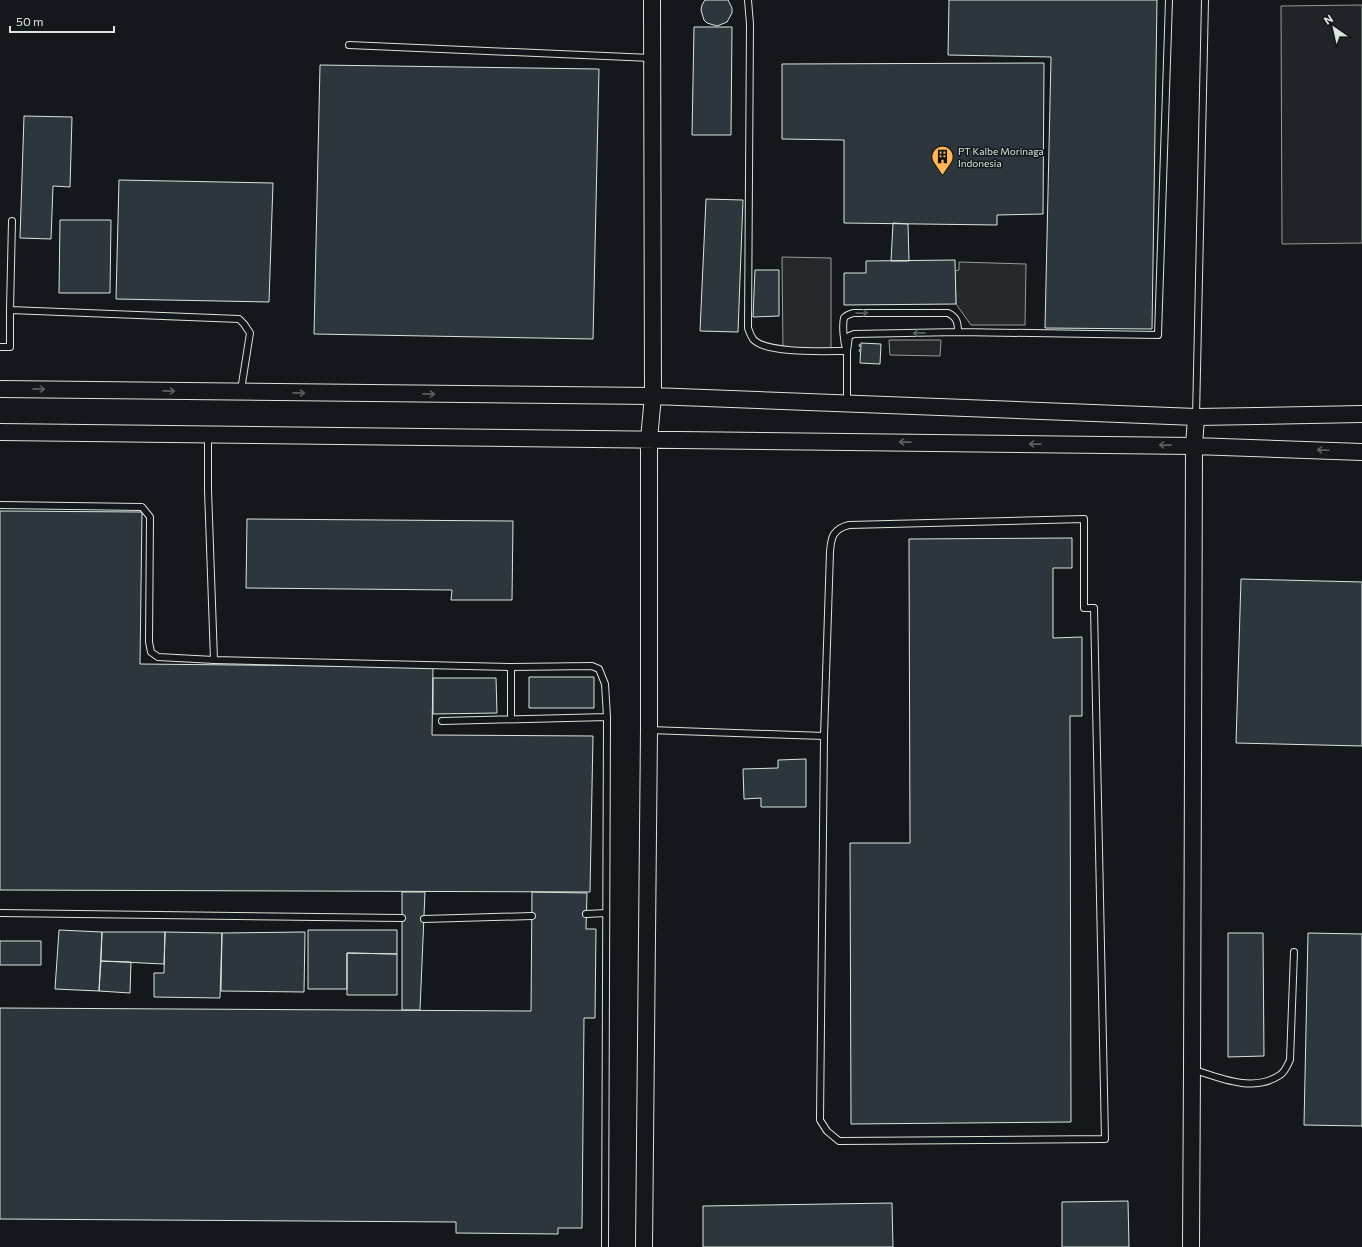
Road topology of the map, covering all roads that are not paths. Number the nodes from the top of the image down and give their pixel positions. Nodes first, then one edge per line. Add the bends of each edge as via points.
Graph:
1 (652, 0) edge
2 (748, 0) edge
3 (1169, 0) edge
4 (1205, 0) edge
5 (349, 45) dead end
6 (653, 58) junction
7 (12, 222) dead end
8 (10, 310) junction
9 (958, 332) junction
10 (0, 348) edge
11 (847, 351) junction
12 (0, 388) edge
13 (241, 392) junction
14 (653, 396) junction
15 (847, 404) junction
16 (1362, 414) edge
17 (1196, 417) junction
18 (0, 432) edge
19 (208, 434) junction
20 (649, 439) junction
21 (1194, 446) junction
22 (1362, 452) edge
23 (0, 505) edge
24 (214, 660) junction
25 (512, 667) junction
26 (607, 717) junction
27 (511, 719) junction
28 (442, 721) dead end
29 (649, 730) junction
30 (824, 736) junction
31 (0, 913) edge
32 (606, 913) junction
33 (586, 914) dead end
34 (532, 916) dead end
35 (402, 918) dead end
36 (424, 919) dead end
37 (1294, 952) dead end
38 (1192, 1069) junction
39 (604, 1247) edge
40 (644, 1247) edge
41 (1191, 1247) edge

1 - 6 street
2 - 11 lane via 748,328 753,340 768,347
3 - 9 lane via 1158,335
4 - 17 lane
5 - 6 lane
6 - 14 street
7 - 8 lane
8 - 10 lane via 10,348
8 - 13 lane via 239,319 250,333
9 -> 11 lane via 854,334 849,336
11 -> 9 lane via 844,318 853,313 948,313 956,317
11 - 15 lane
12 -> 13 street
13 -> 14 street
14 - 15 street
14 - 20 street
15 - 17 street
16 - 17 street
17 - 21 street
18 - 19 street
19 - 20 street
19 - 24 lane
21 -> 20 street
20 - 29 street
22 -> 21 street
21 - 38 street
23 - 24 lane via 142,507 150,517 151,652 158,658
24 - 25 lane
25 - 26 lane via 592,666 600,669
25 - 27 lane
26 - 27 lane
26 - 32 lane
27 - 28 lane
29 - 30 lane
29 - 40 street
30 - 30 lane via 820,1120 827,1131 839,1141 1105,1139 1094,608 1084,608 1084,519 840,527 831,541
31 - 35 lane
32 - 33 lane
32 - 39 lane
34 - 36 lane
37 - 38 lane via 1290,1060 1282,1075 1263,1083 1237,1083
38 - 41 street

